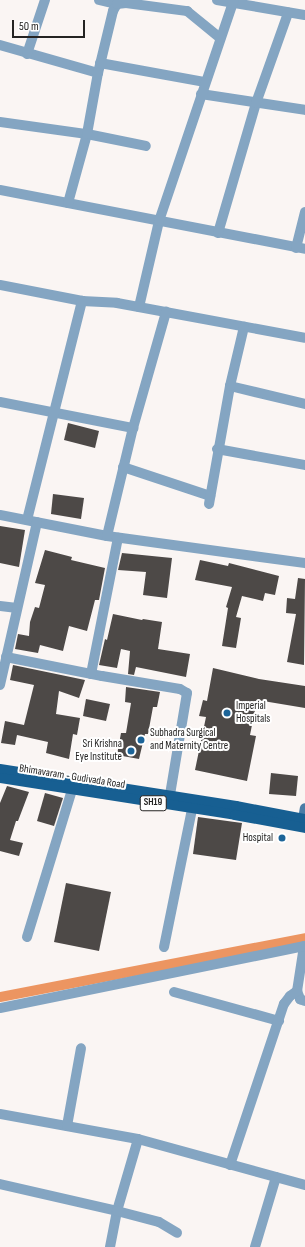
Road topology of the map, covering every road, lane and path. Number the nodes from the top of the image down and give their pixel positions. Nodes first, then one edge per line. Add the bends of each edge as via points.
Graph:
1 (45, 0) edge
2 (99, 0) edge
3 (217, 0) edge
4 (233, 1) edge
5 (117, 4) junction
6 (288, 13) junction
7 (305, 15) edge
8 (220, 38) junction
9 (0, 46) edge
10 (27, 54) junction
11 (100, 63) junction
12 (98, 73) junction
13 (205, 82) junction
14 (201, 94) junction
15 (256, 103) junction
16 (305, 110) edge
17 (0, 122) edge
18 (87, 134) junction
19 (146, 146) dead end
20 (0, 190) edge
21 (68, 203) junction
22 (305, 212) edge
23 (160, 221) junction
24 (218, 232) junction
25 (301, 249) edge
26 (0, 285) edge
27 (82, 301) junction
28 (139, 307) junction
29 (166, 312) junction
30 (244, 327) junction
31 (305, 338) edge
32 (230, 386) junction
33 (0, 402) edge
34 (305, 404) edge
35 (53, 413) junction
36 (133, 428) junction
37 (217, 449) junction
38 (305, 465) edge
39 (123, 467) junction
40 (0, 515) edge
41 (32, 521) junction
42 (107, 536) junction
43 (118, 538) junction
44 (305, 563) edge
45 (0, 606) edge
46 (17, 608) junction
47 (6, 657) junction
48 (91, 674) junction
49 (0, 685) edge
50 (0, 769) edge
51 (0, 778) edge
52 (72, 790) junction
53 (170, 796) junction
54 (192, 808) junction
55 (304, 820) edge
56 (27, 937) dead end
57 (304, 946) edge
58 (164, 947) dead end
59 (297, 991) junction
60 (174, 992) dead end
61 (305, 1001) edge
62 (0, 1008) edge
63 (279, 1021) junction
64 (81, 1048) dead end
65 (0, 1114) edge
66 (68, 1126) junction
67 (138, 1139) junction
68 (230, 1165) junction
69 (276, 1177) junction
70 (0, 1184) edge
71 (305, 1185) edge
72 (117, 1211) junction
73 (177, 1233) dead end
74 (110, 1247) edge
75 (255, 1247) edge

1 - 10 street
2 - 5 street
3 - 4 street
4 - 6 street
4 - 8 street
5 - 8 street via 187,11
5 - 11 street
6 - 7 street
6 - 15 street
8 - 13 street
9 - 10 street
10 - 12 street
11 - 12 street
11 - 13 street
12 - 18 street
13 - 14 street
14 - 15 street
14 - 23 street
15 - 16 street
15 - 24 street
17 - 18 street
18 - 19 street
18 - 21 street
20 - 21 street
21 - 23 street
22 - 25 street
23 - 24 street
23 - 28 street
24 - 25 street
26 - 27 street
27 - 28 street
27 - 35 street
28 - 29 street
29 - 30 street
29 - 36 street
30 - 31 street
30 - 32 street
32 - 34 street
32 - 37 street
33 - 35 street
35 - 36 street
35 - 41 street
36 - 39 street
37 - 38 street
37 - 39 street via 209,500
39 - 42 street
40 - 41 street
41 - 42 street
41 - 46 street
42 - 43 street
43 - 44 street
43 - 48 street
45 - 46 street
46 - 47 street
47 - 48 street
47 - 49 street
48 - 53 street via 180,689 187,694
50 - 53 main road, Bhimavaram - Gudivada Road / SH19
51 - 52 main road, Bhimavaram - Gudivada Road / SH19
52 - 54 main road, Bhimavaram - Gudivada Road / SH19
52 - 56 street
53 - 55 main road, Bhimavaram - Gudivada Road / SH19
54 - 55 main road, Bhimavaram - Gudivada Road / SH19
54 - 58 street
57 - 59 street
57 - 62 street
59 - 61 street via 300,999
59 - 63 street via 287,1000
60 - 63 street
63 - 68 street
64 - 66 street
65 - 66 street
66 - 67 street
67 - 68 street
67 - 72 street
68 - 69 street
69 - 71 street
69 - 75 street
70 - 72 street
72 - 73 street via 159,1222
72 - 74 street

